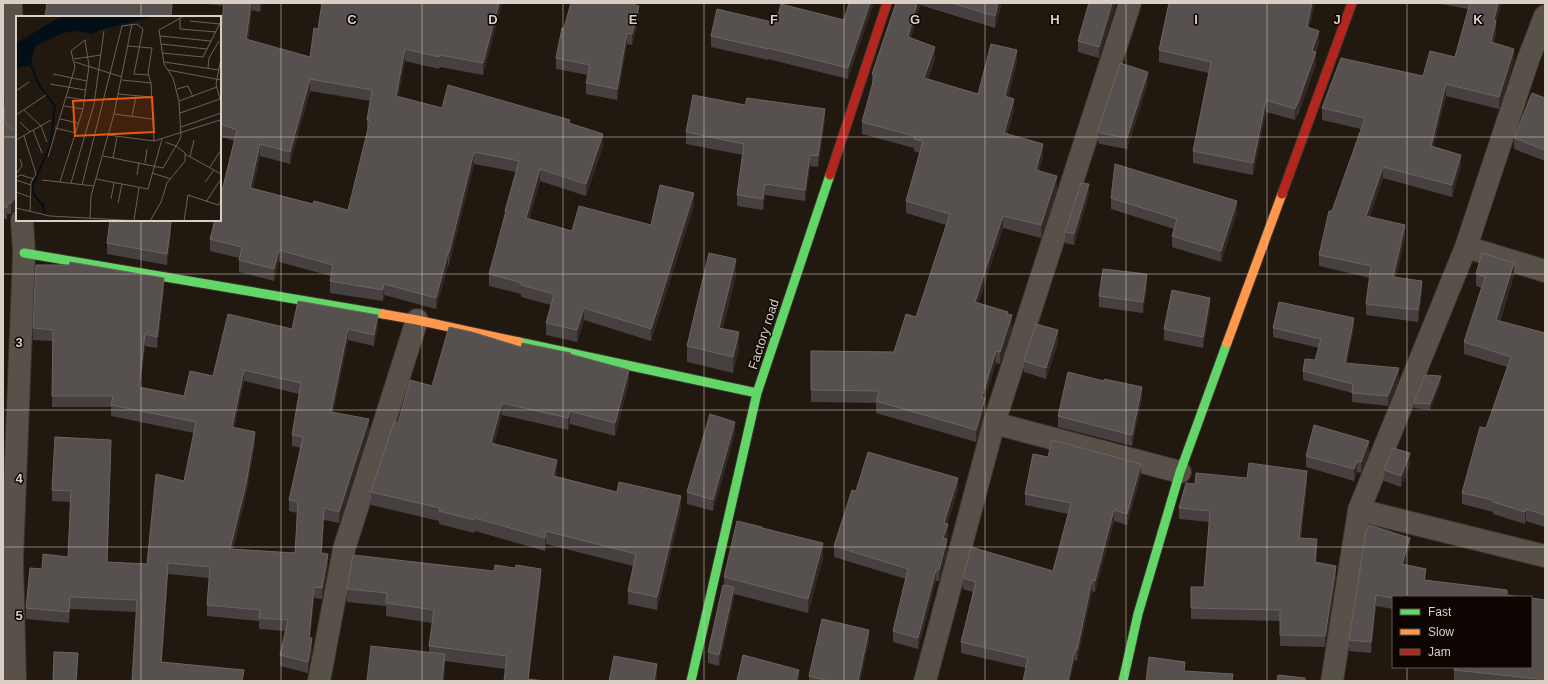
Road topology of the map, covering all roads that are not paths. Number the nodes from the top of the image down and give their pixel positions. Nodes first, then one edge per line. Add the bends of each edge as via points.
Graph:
1 (11, 3) edge
2 (886, 3) edge
3 (1130, 3) edge
4 (1352, 3) edge
5 (1545, 16) edge
6 (1536, 62) edge
7 (16, 109) edge
8 (22, 221) edge
9 (1466, 247) junction
10 (24, 252) junction
11 (1545, 271) edge
12 (417, 320) junction
13 (757, 393) junction
14 (994, 423) junction
15 (1180, 472) junction
16 (1359, 510) junction
17 (1545, 556) edge
18 (15, 681) edge
19 (318, 681) edge
20 (691, 681) edge
21 (925, 681) edge
22 (1123, 681) edge
23 (1332, 681) edge

1 - 7 street
2 - 13 street, Factory road
3 - 14 street
4 - 15 street
5 - 6 street
6 - 9 street
8 - 10 street
9 - 11 street
9 - 16 street
10 - 12 street
10 - 18 street via 12,560
12 - 13 street
12 - 19 street via 344,549
13 - 20 street, Factory road
14 - 15 street
14 - 21 street
15 - 22 street via 1138,614
16 - 17 street
16 - 23 street

